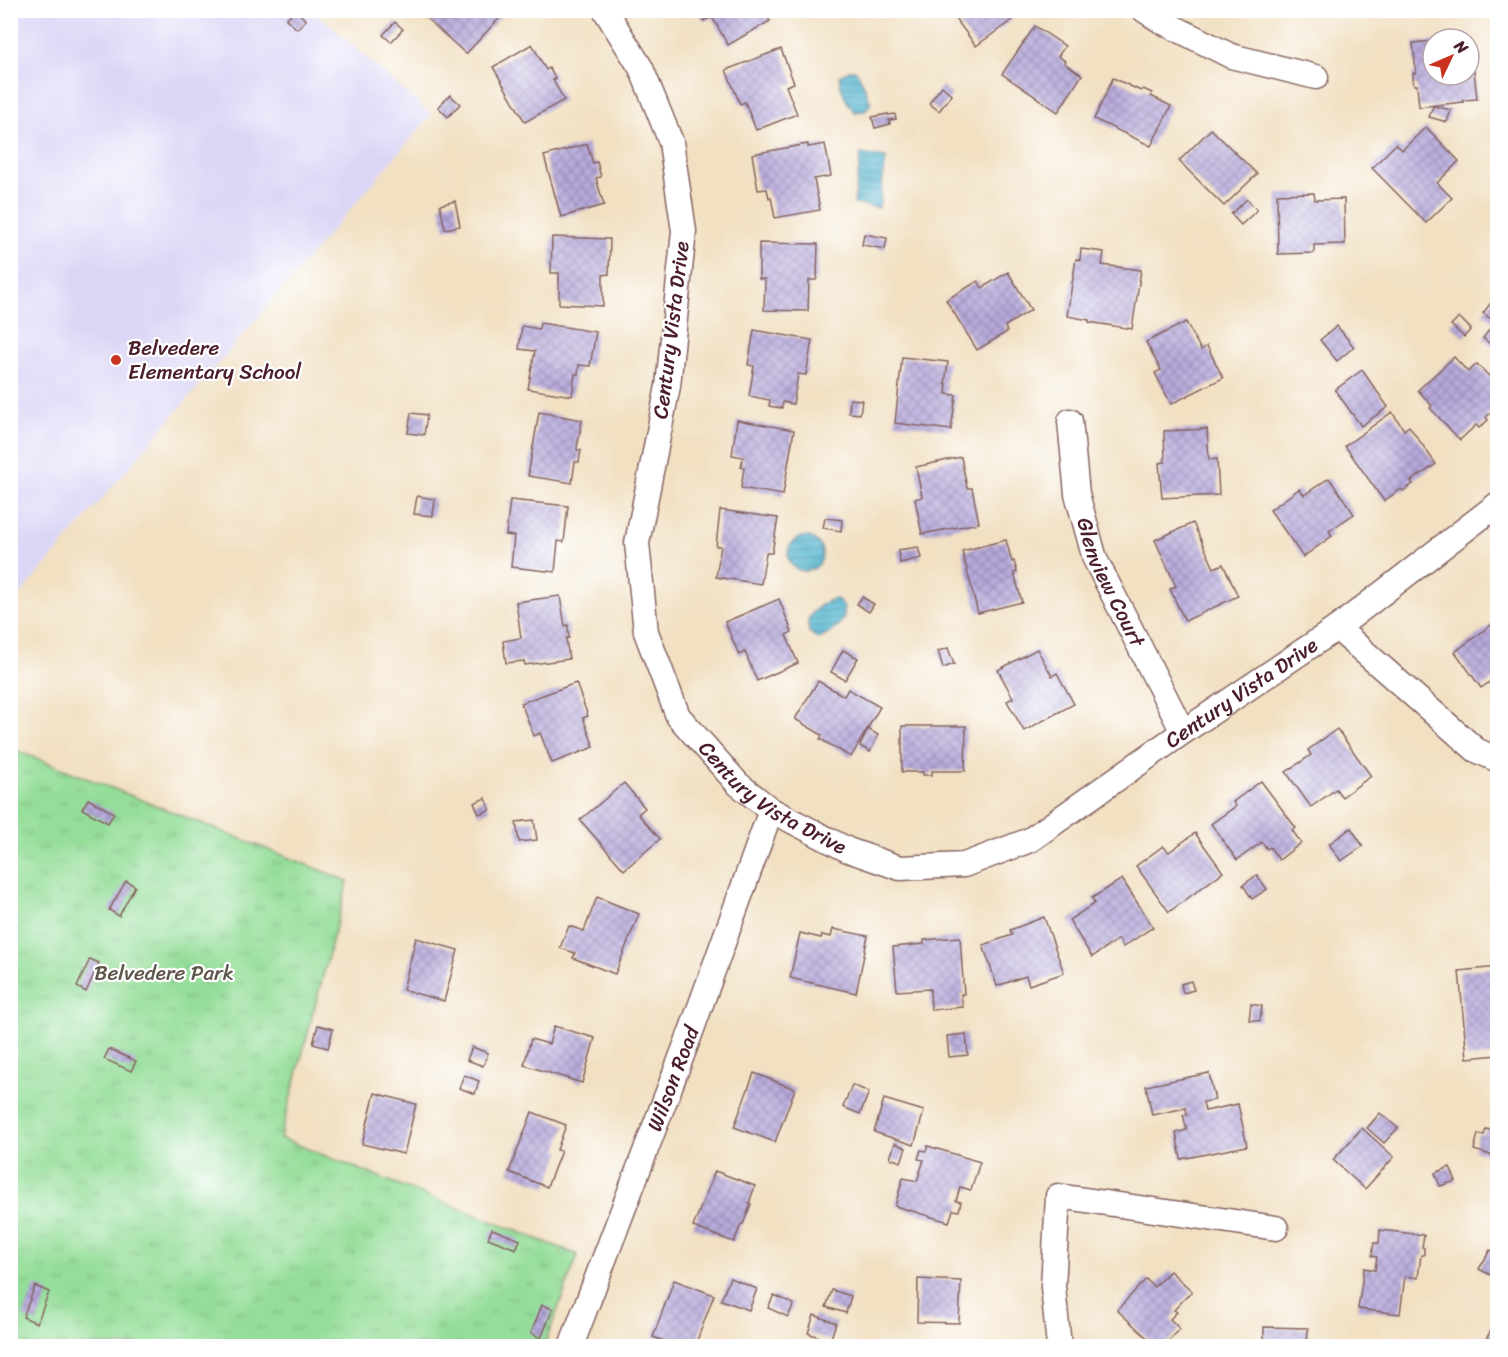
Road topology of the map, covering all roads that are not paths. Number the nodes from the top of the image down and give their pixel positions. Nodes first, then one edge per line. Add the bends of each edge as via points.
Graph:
1 (605, 10) edge
2 (1144, 10) edge
3 (1316, 77) dead end
4 (1070, 421) dead end
5 (1497, 504) edge
6 (1337, 628) junction
7 (1183, 732) junction
8 (1497, 760) edge
9 (771, 810) junction
10 (1276, 1228) dead end
11 (572, 1347) edge
12 (1059, 1347) edge

1 - 9 street, Century Vista Drive via 641,68 671,142 684,231 668,386 637,543 645,632 678,716 738,784
2 - 3 street via 1231,56
4 - 7 street, Glenview Court via 1077,494 1095,559
5 - 6 street, Century Vista Drive
6 - 7 street, Century Vista Drive
6 - 8 street via 1476,750
7 - 9 street, Century Vista Drive via 1030,840 964,865 900,868 848,850
9 - 11 street, Wilson Road
10 - 12 street via 1058,1196 1053,1287

